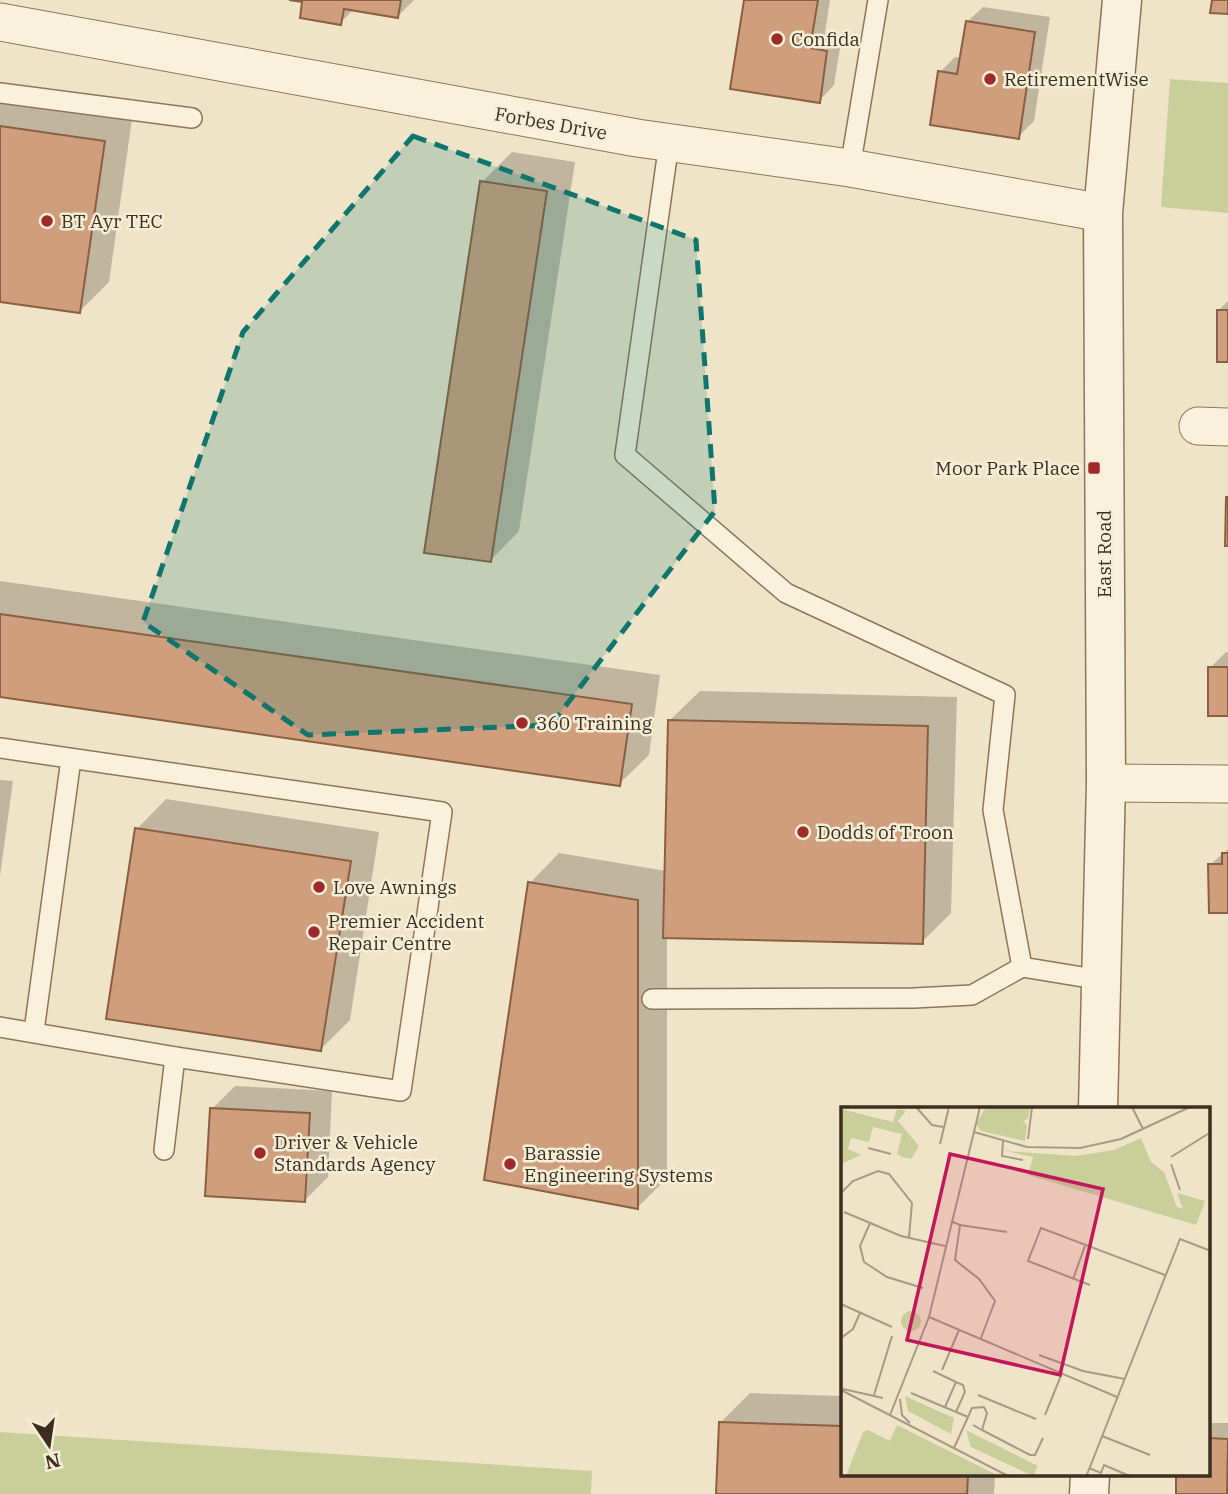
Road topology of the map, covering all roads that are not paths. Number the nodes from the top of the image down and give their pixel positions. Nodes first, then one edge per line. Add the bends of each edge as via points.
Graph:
1 (878, 0) edge
2 (1122, 0) edge
3 (0, 22) edge
4 (0, 93) edge
5 (192, 118) dead end
6 (669, 144) junction
7 (850, 168) junction
8 (1103, 213) junction
9 (0, 748) edge
10 (72, 759) junction
11 (1106, 783) junction
12 (1228, 784) edge
13 (1022, 967) junction
14 (1101, 980) junction
15 (652, 999) dead end
16 (0, 1027) edge
17 (34, 1031) junction
18 (175, 1057) junction
19 (1098, 1107) edge
20 (164, 1150) dead end
21 (1090, 1476) edge
22 (1090, 1494) edge

1 - 7 lane
2 - 8 street, East Road
3 - 6 street, Forbes Drive
4 - 5 lane
6 - 7 street, Forbes Drive
6 - 13 lane via 625,455 786,593 1005,695 993,810
7 - 8 street, Forbes Drive
8 - 11 street, East Road
9 - 10 lane
10 - 17 lane
10 - 18 lane via 442,812 401,1091
11 - 12 street
11 - 14 street, East Road
13 - 14 lane
13 - 15 lane via 972,995
14 - 19 street, East Road
16 - 17 lane
17 - 18 lane
18 - 20 lane
21 - 22 street

